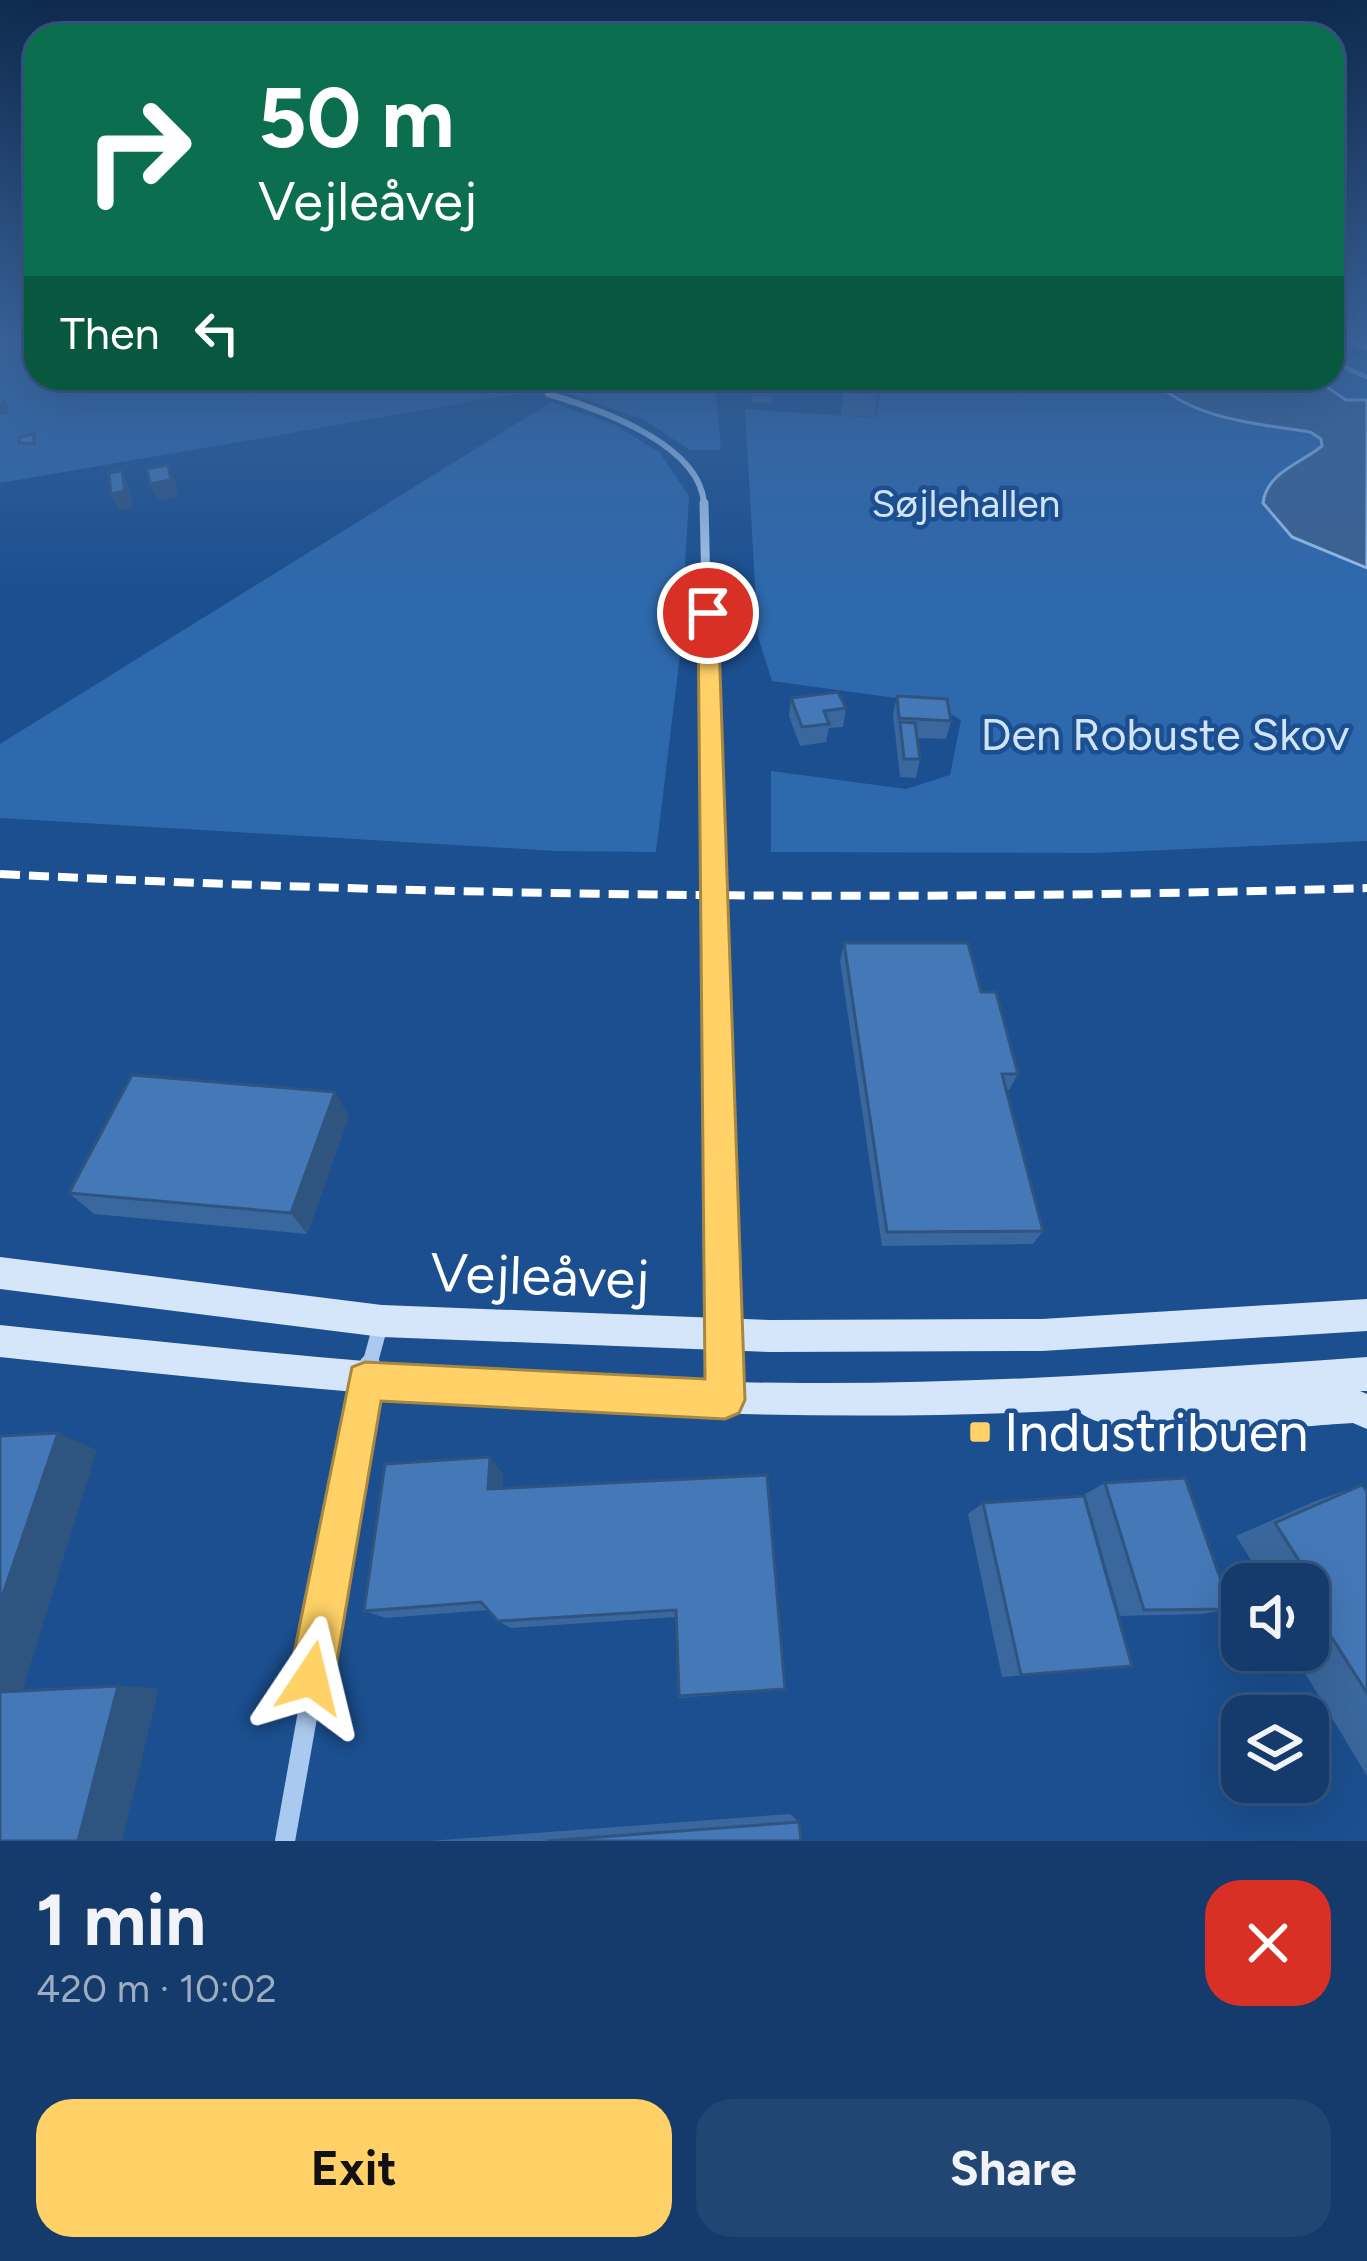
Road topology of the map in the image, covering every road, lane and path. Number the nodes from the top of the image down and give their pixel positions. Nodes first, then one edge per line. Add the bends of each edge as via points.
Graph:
1 (633, 425) edge
2 (0, 1273) edge
3 (382, 1321) junction
4 (1362, 1325) edge
5 (721, 1334) junction
6 (0, 1341) edge
7 (1367, 1374) edge
8 (365, 1381) junction
9 (1066, 1396) junction
10 (725, 1400) junction
11 (1367, 1412) edge
12 (285, 1841) edge

1 - 5 street via 679,456 704,494
2 - 3 street, Vejleåvej
3 - 5 street, Vejleåvej
3 - 8 street
4 - 5 street, Vejleåvej
5 - 10 street
6 - 8 street
7 - 9 street
8 - 10 street
8 - 12 street
9 - 10 street
9 - 11 street via 1144,1414 1354,1406

